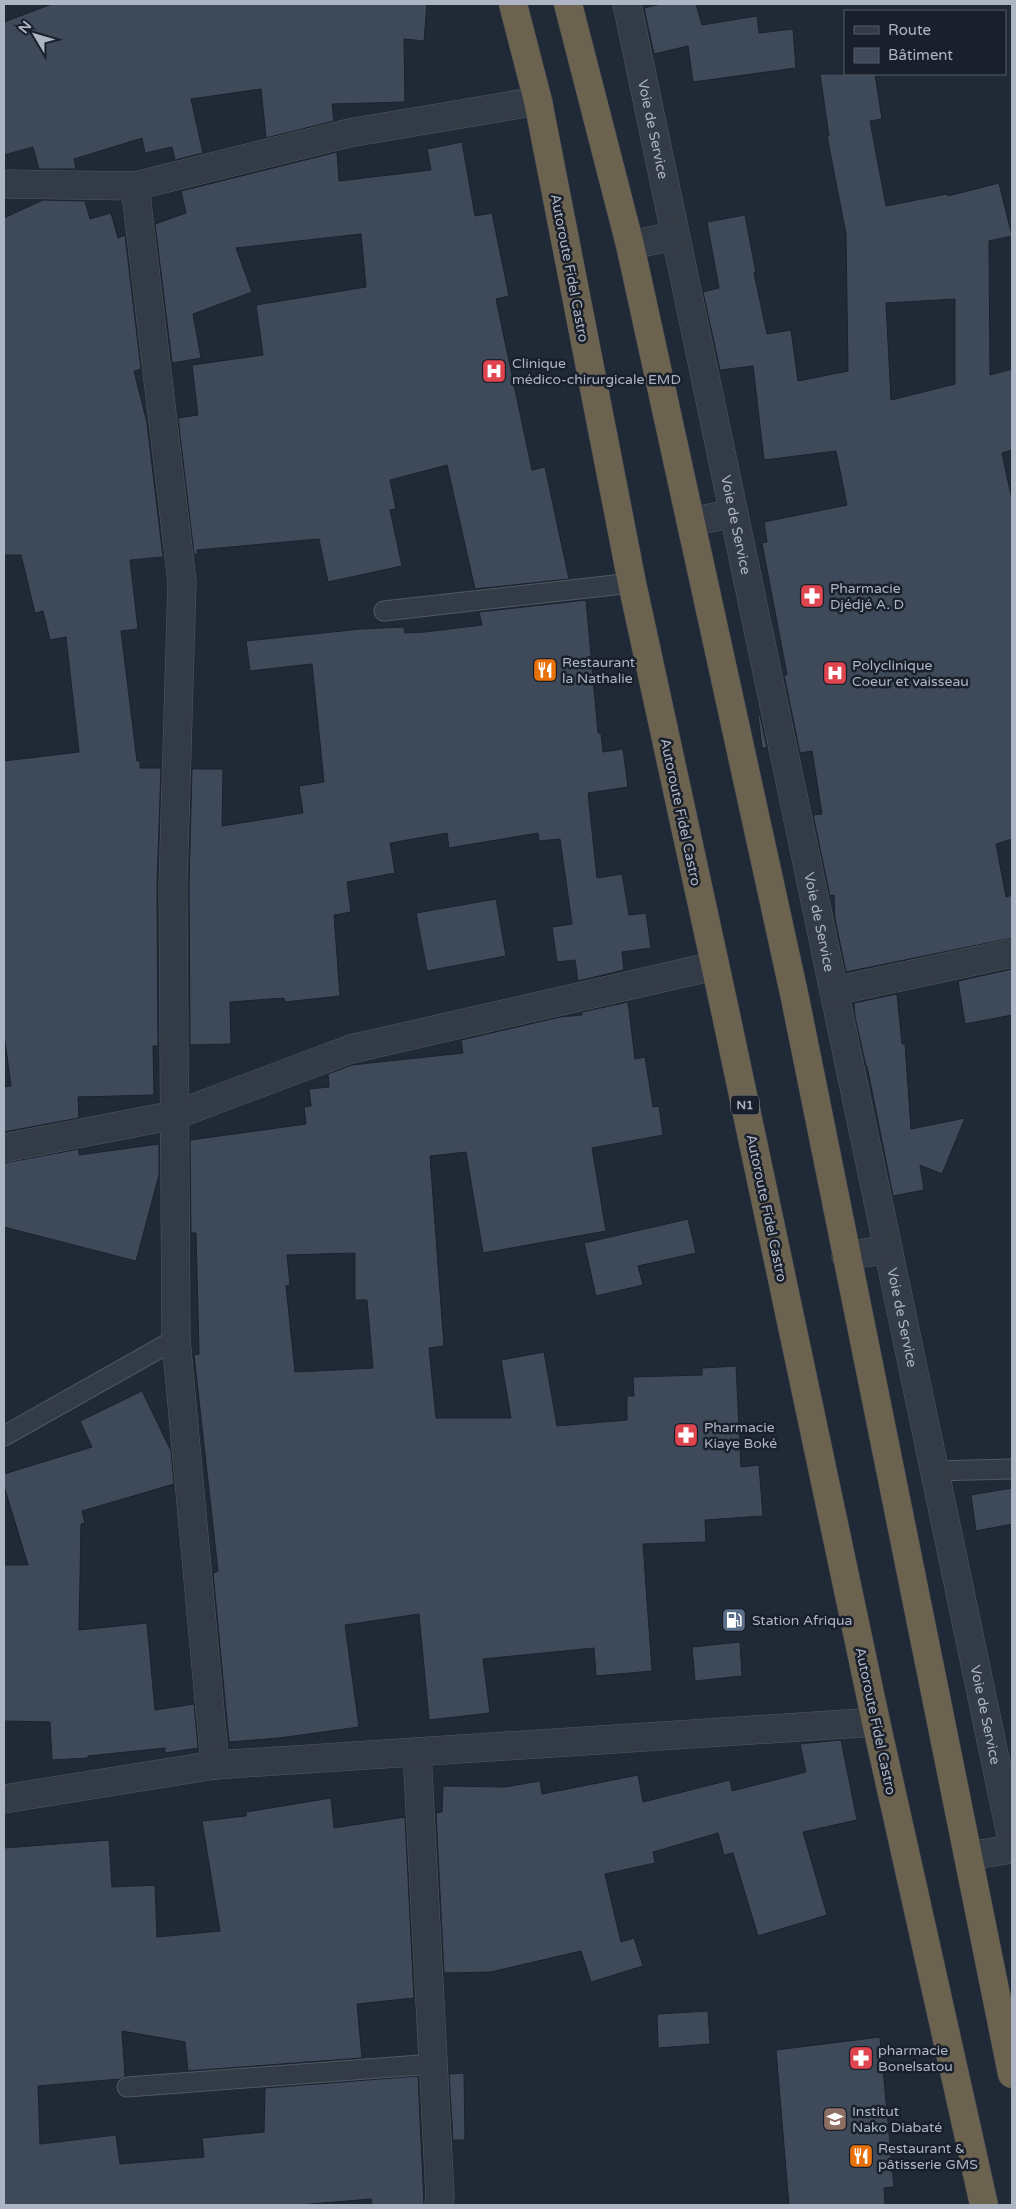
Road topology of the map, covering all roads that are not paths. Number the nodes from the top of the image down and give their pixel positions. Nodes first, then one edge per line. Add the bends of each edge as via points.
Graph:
1 (513, 4) edge
2 (568, 4) edge
3 (626, 4) edge
4 (538, 101) junction
5 (4, 184) edge
6 (135, 186) junction
7 (676, 236) junction
8 (630, 245) junction
9 (734, 513) junction
10 (691, 522) junction
11 (632, 583) junction
12 (384, 611) dead end
13 (1012, 953) edge
14 (714, 966) junction
15 (834, 991) junction
16 (175, 1115) junction
17 (4, 1148) edge
18 (888, 1248) junction
19 (846, 1256) junction
20 (176, 1339) junction
21 (4, 1436) edge
22 (1012, 1469) edge
23 (935, 1471) junction
24 (876, 1722) junction
25 (417, 1752) junction
26 (215, 1765) junction
27 (4, 1799) edge
28 (1012, 1840) edge
29 (1012, 1849) edge
30 (968, 1856) junction
31 (433, 2064) junction
32 (1012, 2074) edge
33 (126, 2086) dead end
34 (438, 2205) edge
35 (984, 2205) edge

1 - 4 highway, Autoroute Fidel Castro / N1
2 - 8 highway
3 - 7 street, Voie de Service
4 - 6 street via 349,134
4 - 11 highway, Autoroute Fidel Castro / N1
5 - 6 street
6 - 16 street via 182,582 173,885
7 - 8 street
7 - 9 street, Voie de Service
8 - 10 highway
9 - 10 street
9 - 15 street, Voie de Service
10 - 19 highway via 796,1003
11 - 12 lane
11 - 14 highway, Autoroute Fidel Castro / N1
13 - 15 street
14 - 16 street via 351,1049
14 - 24 highway, Autoroute Fidel Castro / N1
15 - 18 street, Voie de Service
16 - 17 street
16 - 20 street
18 - 19 street
18 - 23 street, Voie de Service
19 - 30 highway
20 - 21 lane
20 - 26 street
22 - 23 lane
23 - 28 street, Voie de Service
24 - 25 street
24 - 35 highway, Autoroute Fidel Castro / N1
25 - 26 street
25 - 31 street
26 - 27 street
29 - 30 street
30 - 32 highway
31 - 33 lane
31 - 34 street

